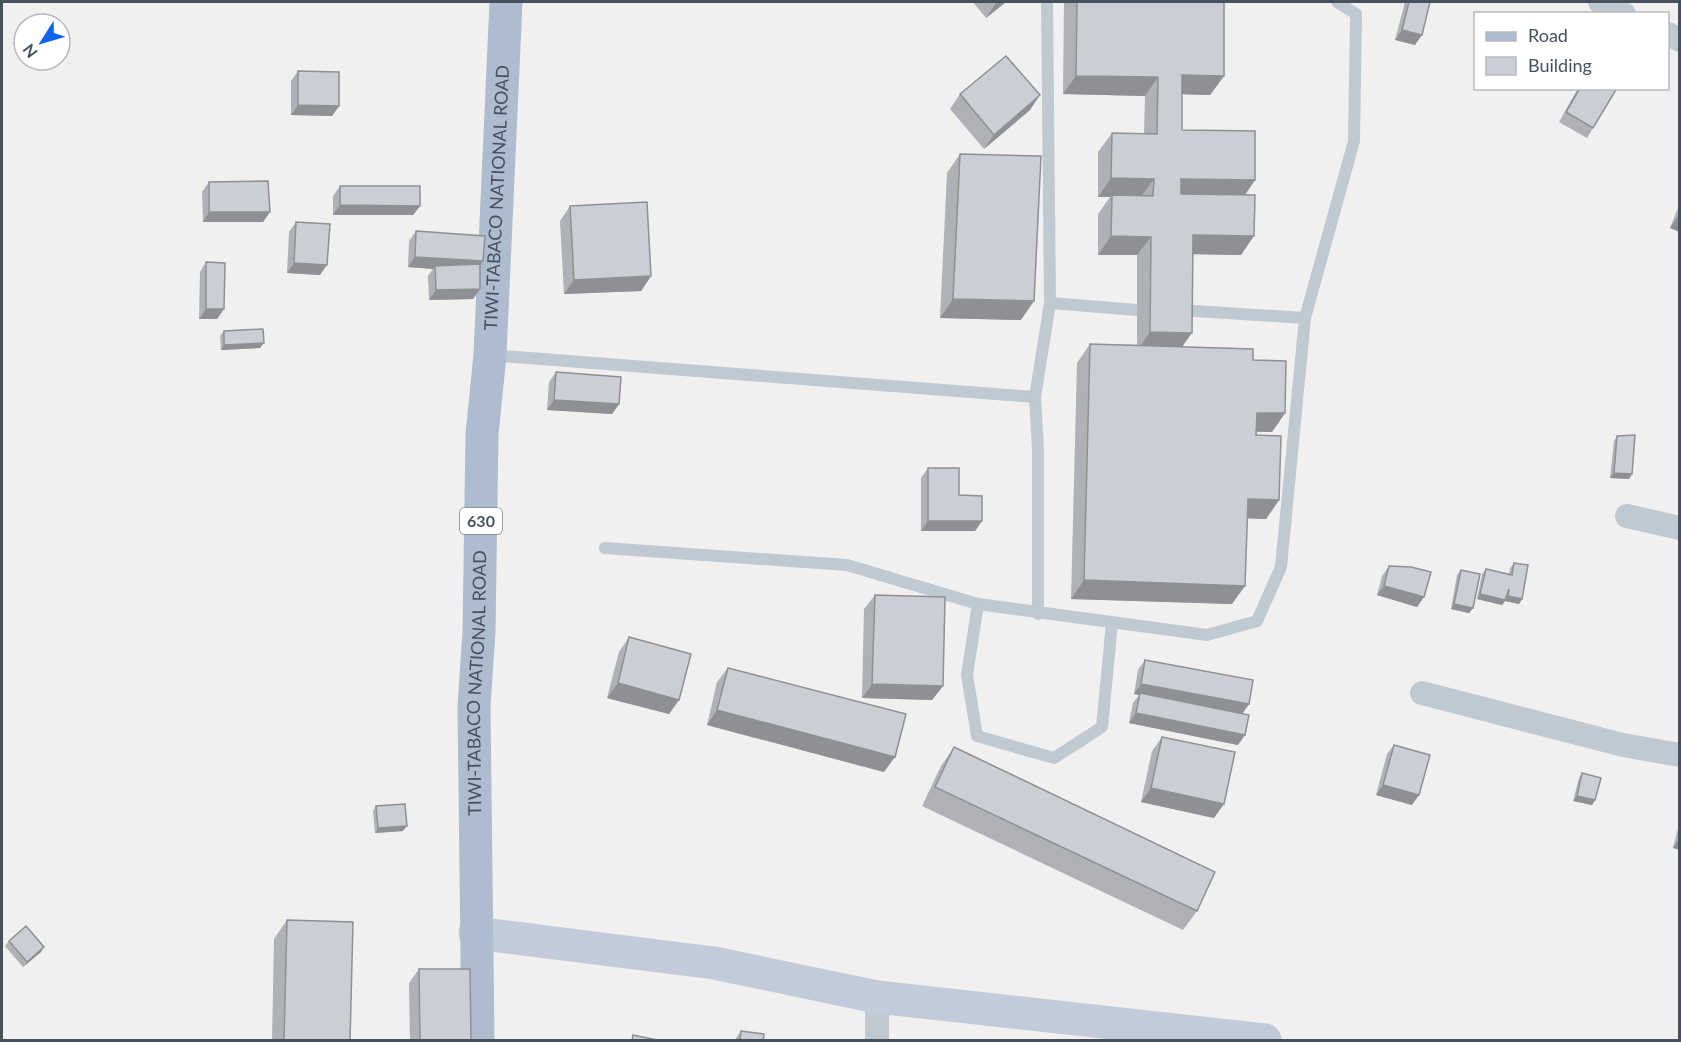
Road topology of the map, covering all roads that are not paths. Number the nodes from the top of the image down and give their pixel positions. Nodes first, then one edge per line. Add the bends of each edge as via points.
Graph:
1 (506, 2) edge
2 (1047, 2) edge
3 (1337, 2) edge
4 (1600, 2) edge
5 (1620, 12) edge
6 (1050, 303) junction
7 (1137, 309) dead end
8 (1180, 310) edge
9 (1305, 318) junction
10 (490, 355) junction
11 (1035, 397) junction
12 (1627, 516) dead end
13 (1680, 528) edge
14 (605, 548) dead end
15 (978, 604) junction
16 (1038, 614) junction
17 (1112, 623) junction
18 (1422, 693) dead end
19 (1680, 755) edge
20 (475, 933) junction
21 (877, 997) junction
22 (478, 1041) edge
23 (877, 1041) edge
24 (1265, 1041) edge

1 - 10 main road, TIWI-TABACO NATIONAL ROAD / 630
2 - 6 lane
3 - 9 lane via 1356,14 1354,141
4 - 5 street
6 - 7 lane
6 - 11 lane
8 - 9 lane
9 - 17 lane via 1281,567 1257,621 1207,635
10 - 11 lane
10 - 20 main road, TIWI-TABACO NATIONAL ROAD / 630 via 482,434 474,706
11 - 16 lane
12 - 13 street
14 - 15 lane via 847,565
15 - 16 lane
15 - 17 lane via 967,675 977,736 1054,758 1102,727
16 - 17 lane
18 - 19 street via 1623,745
20 - 21 main road via 714,963
20 - 22 main road, TIWI-TABACO NATIONAL ROAD / 630
21 - 23 street
21 - 24 main road

